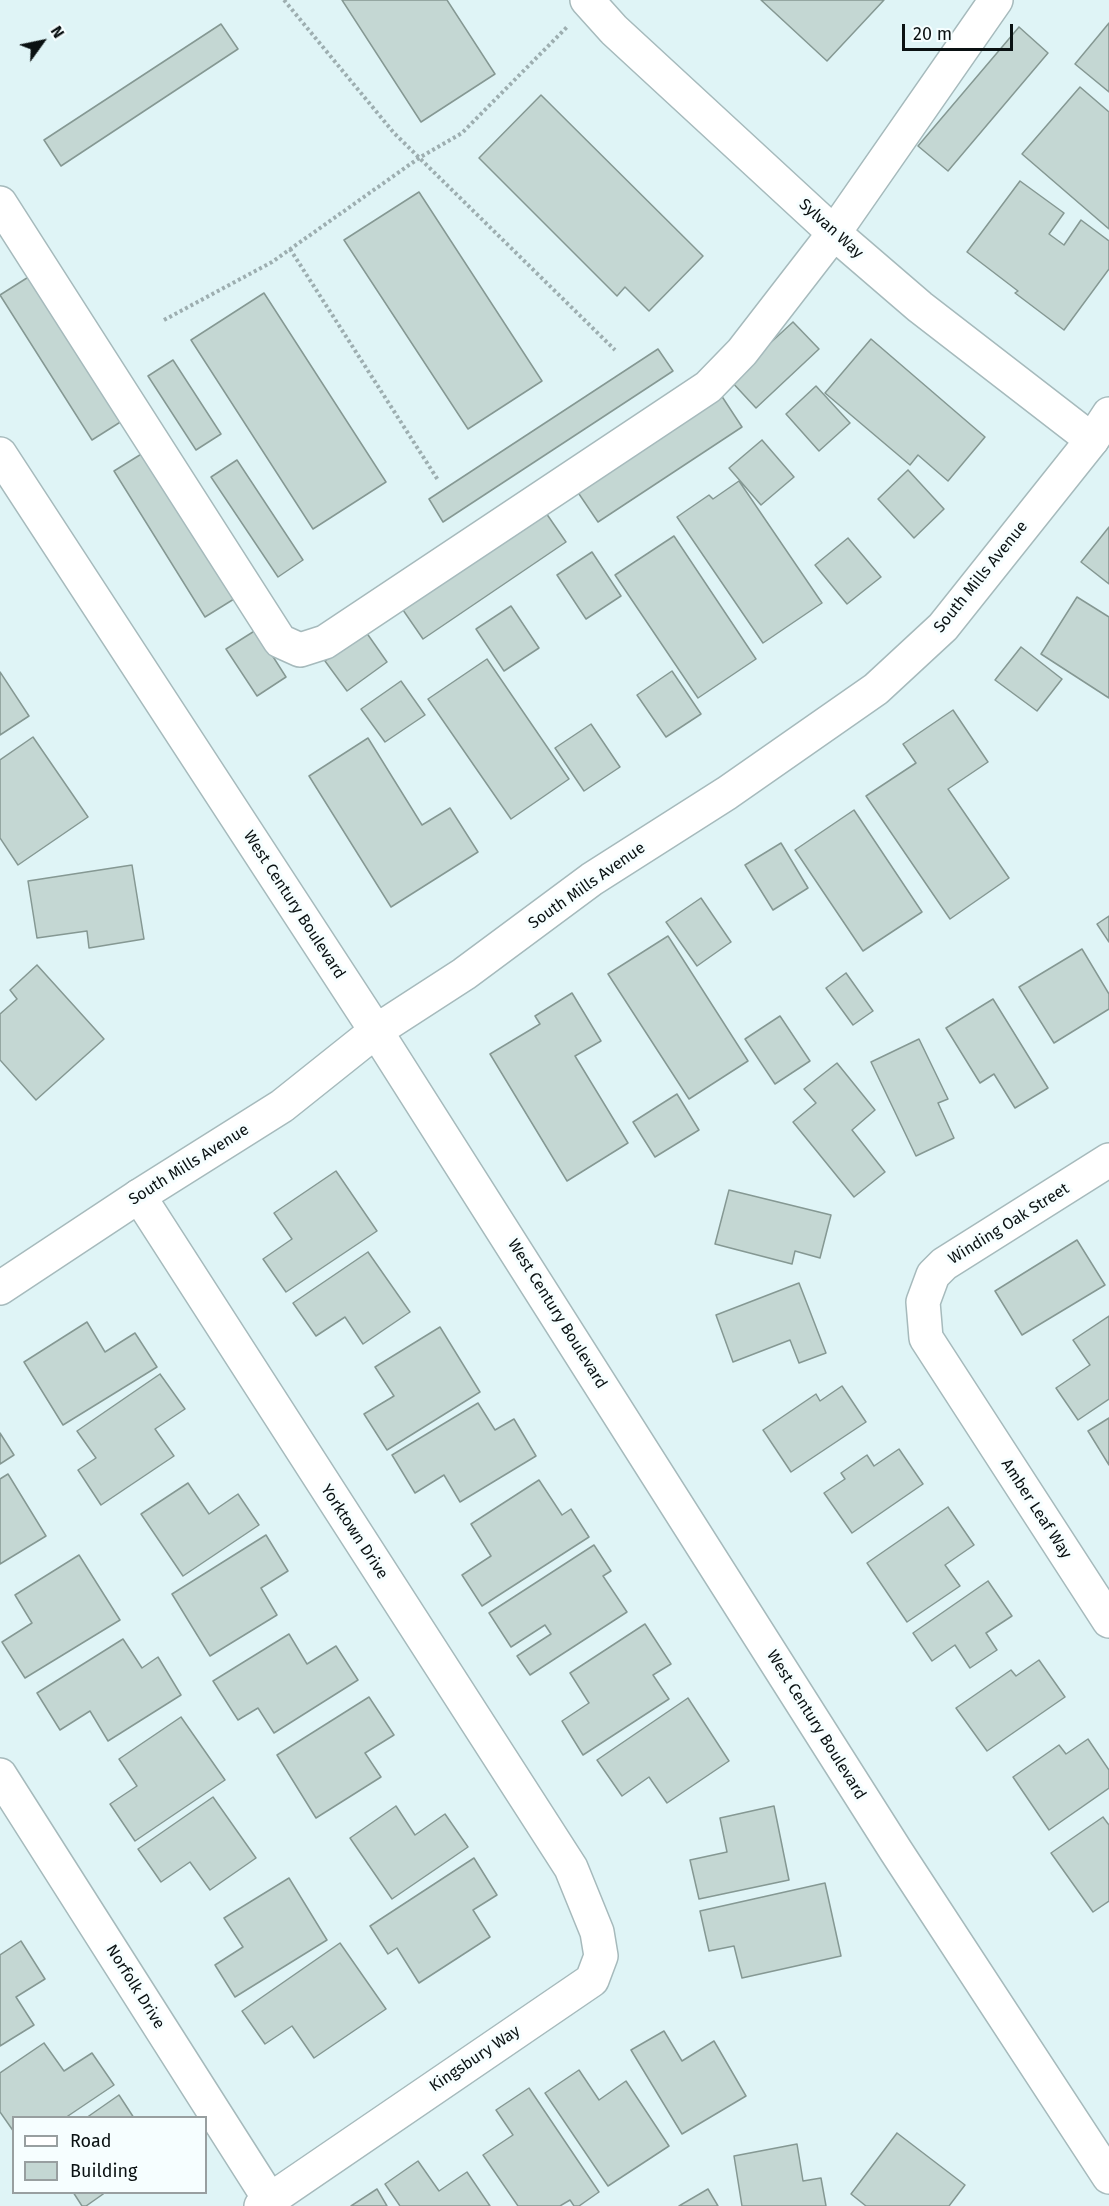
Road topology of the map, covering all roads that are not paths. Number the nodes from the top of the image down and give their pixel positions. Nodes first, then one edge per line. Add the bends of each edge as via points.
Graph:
1 (996, 0) edge
2 (589, 2) edge
3 (0, 203) edge
4 (834, 233) junction
5 (1100, 427) edge
6 (0, 454) edge
7 (376, 1030) junction
8 (1109, 1160) edge
9 (139, 1196) junction
10 (0, 1288) edge
11 (963, 1397) joint
12 (1109, 1621) edge
13 (0, 1775) edge
14 (571, 1868) joint
15 (1109, 2177) edge
16 (266, 2203) edge

1 - 4 street
2 - 4 street, Sylvan Way via 623,39
3 - 4 street via 280,641 300,650 325,642 708,387 742,352
4 - 5 street, Sylvan Way via 920,307
5 - 7 street, South Mills Avenue via 943,627 876,689 727,793 592,879 465,974
6 - 7 street, West Century Boulevard
7 - 9 street, South Mills Avenue via 282,1106
7 - 15 street, West Century Boulevard via 890,1841
8 - 11 street, Winding Oak Street via 944,1264 933,1275 923,1302 926,1338
9 - 10 street, South Mills Avenue
9 - 14 street, Yorktown Drive
11 - 12 street, Amber Leaf Way
13 - 16 street, Norfolk Drive
14 - 16 street, Kingsbury Way via 597,1932 601,1956 592,1980

